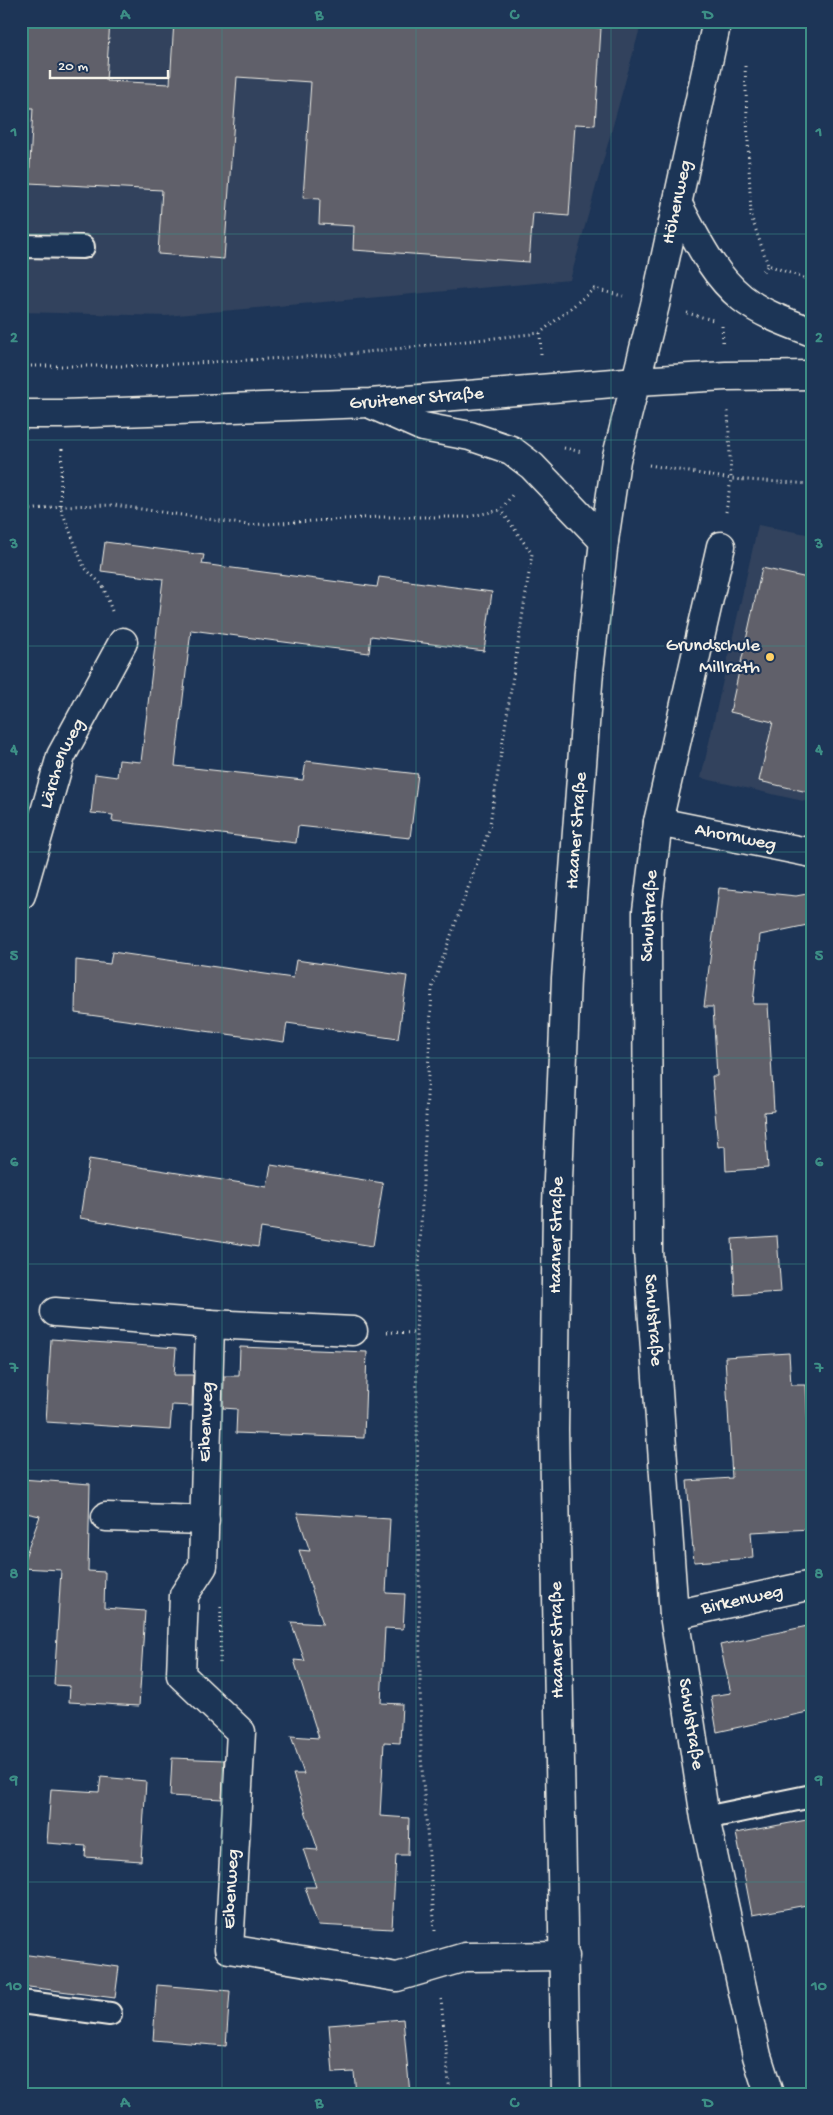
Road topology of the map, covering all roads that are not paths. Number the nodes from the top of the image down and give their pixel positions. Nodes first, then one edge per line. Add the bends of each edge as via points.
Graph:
1 (717, 21) edge
2 (677, 203) junction
3 (21, 246) edge
4 (83, 247) dead end
5 (812, 332) edge
6 (812, 375) edge
7 (637, 381) junction
8 (370, 403) junction
9 (21, 414) edge
10 (604, 540) junction
11 (721, 546) road end
12 (123, 642) road end
13 (658, 822) junction
14 (812, 853) edge
15 (21, 895) edge
16 (55, 1312) dead end
17 (210, 1324) junction
18 (353, 1331) dead end
19 (106, 1517) dead end
20 (205, 1520) junction
21 (812, 1585) edge
22 (674, 1615) junction
23 (812, 1796) edge
24 (705, 1818) junction
25 (565, 1956) junction
26 (21, 2002) edge
27 (110, 2014) dead end
28 (566, 2094) edge
29 (769, 2094) edge

1 - 2 street, Höhenweg
2 - 5 street via 718,274 742,298 777,319
2 - 7 street, Höhenweg
3 - 4 lane
6 - 7 street, Gruitener Straße
7 - 8 street, Gruitener Straße
7 - 10 street, Haaner Straße via 616,460
8 - 9 street, Gruitener Straße
8 - 10 street via 423,426 470,436 511,450 532,466
10 - 25 street, Haaner Straße via 589,670 568,958 557,1205 554,1430
11 - 13 street, Schulstraße
12 - 15 street, Lärchenweg via 61,756
13 - 14 street, Ahornweg
13 - 22 street, Schulstraße via 647,911 648,1251
16 - 17 street
17 - 18 street
17 - 20 street, Eibenweg
19 - 20 street
20 - 25 street, Eibenweg via 203,1566 184,1595 181,1676 241,1732 229,1949 396,1977 465,1956
21 - 22 street, Birkenweg
22 - 24 street, Schulstraße
23 - 24 lane
24 - 29 street, Schulstraße via 757,2056
25 - 28 street, Haaner Straße
26 - 27 lane

